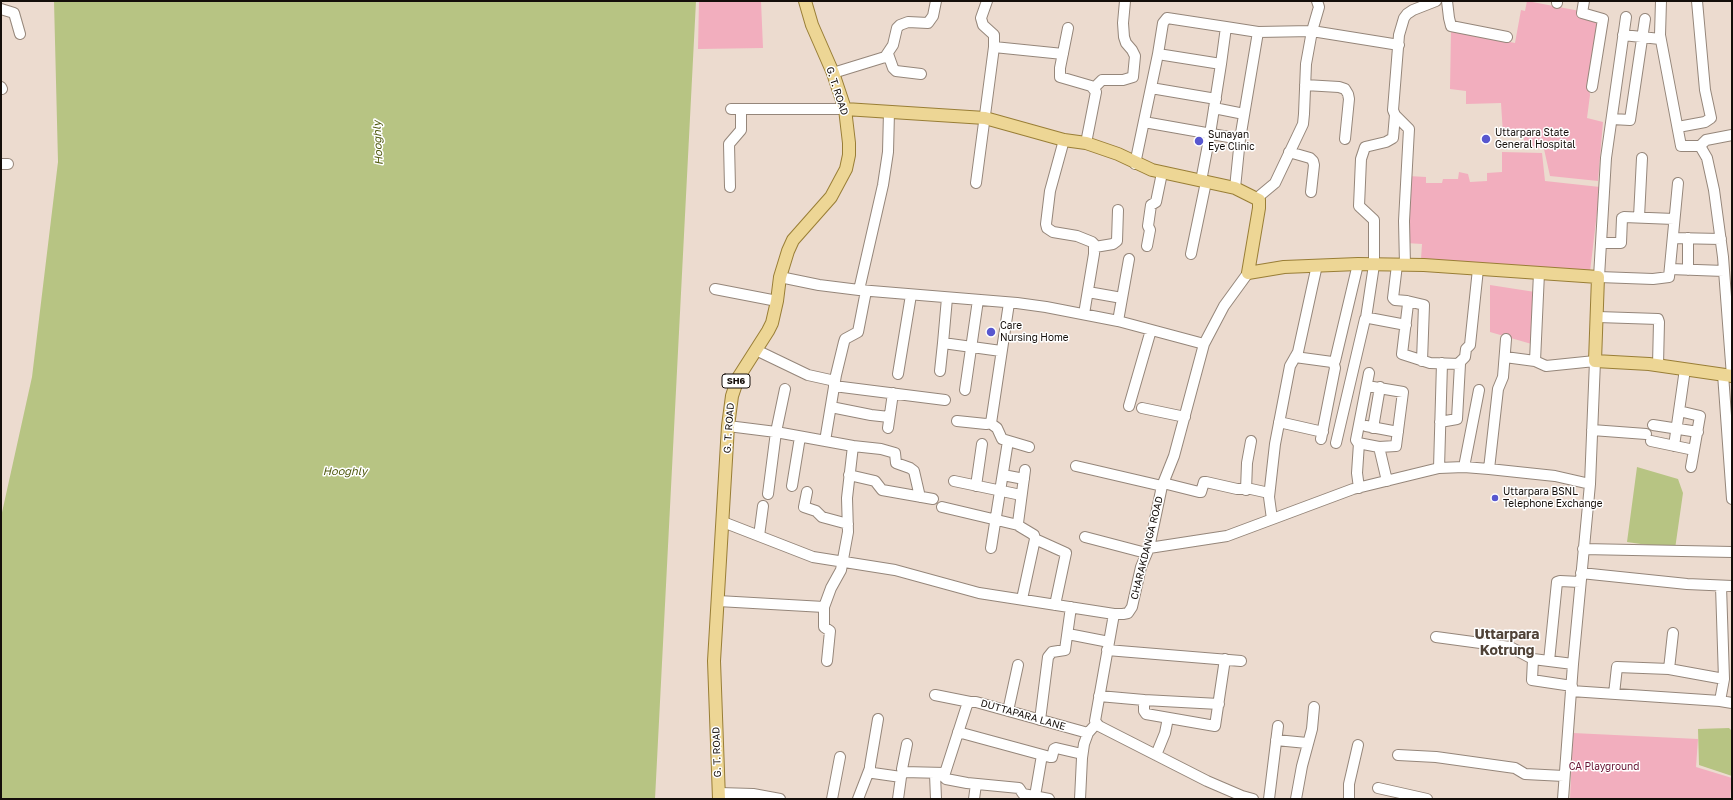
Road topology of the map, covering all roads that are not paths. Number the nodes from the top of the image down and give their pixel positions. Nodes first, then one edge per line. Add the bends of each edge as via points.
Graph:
1 (805, 1) edge
2 (936, 1) edge
3 (987, 1) edge
4 (1125, 1) edge
5 (1317, 1) edge
6 (1436, 1) edge
7 (1447, 1) edge
8 (1584, 1) edge
9 (1660, 1) edge
10 (1696, 1) edge
11 (1, 9) edge
12 (1626, 16) dead end
13 (1645, 19) dead end
14 (1068, 28) dead end
15 (1226, 28) junction
16 (1312, 31) junction
17 (1258, 32) junction
18 (20, 34) dead end
19 (1623, 35) junction
20 (1507, 37) dead end
21 (1642, 37) junction
22 (1660, 39) junction
23 (1399, 45) junction
24 (994, 47) junction
25 (888, 54) junction
26 (1062, 54) junction
27 (1158, 54) junction
28 (1221, 64) junction
29 (833, 73) junction
30 (921, 74) dead end
31 (1306, 85) junction
32 (1592, 87) dead end
33 (1094, 88) junction
34 (1151, 88) junction
35 (1215, 104) junction
36 (845, 109) junction
37 (889, 112) junction
38 (1244, 114) junction
39 (1395, 115) junction
40 (985, 118) junction
41 (1612, 119) junction
42 (1144, 122) junction
43 (1678, 127) junction
44 (1210, 134) junction
45 (1732, 135) edge
46 (1240, 139) junction
47 (1345, 139) dead end
48 (1064, 140) junction
49 (1086, 143) junction
50 (1700, 146) junction
51 (1289, 152) junction
52 (1642, 158) dead end
53 (1135, 164) junction
54 (1162, 173) junction
55 (1204, 182) junction
56 (976, 183) dead end
57 (1678, 183) dead end
58 (730, 187) dead end
59 (1235, 188) junction
60 (1312, 192) dead end
61 (1257, 198) junction
62 (1118, 210) dead end
63 (1639, 217) junction
64 (1674, 219) junction
65 (1672, 238) junction
66 (1688, 238) junction
67 (1721, 239) junction
68 (1601, 243) junction
69 (1147, 246) dead end
70 (1095, 247) junction
71 (1191, 254) dead end
72 (1129, 259) dead end
73 (1358, 264) junction
74 (1317, 265) junction
75 (1374, 265) junction
76 (1401, 265) junction
77 (1478, 269) junction
78 (1670, 269) junction
79 (1688, 270) junction
80 (1724, 271) junction
81 (1248, 273) junction
82 (1539, 273) junction
83 (1599, 277) junction
84 (780, 278) junction
85 (715, 289) dead end
86 (862, 290) junction
87 (1088, 292) junction
88 (911, 294) junction
89 (947, 298) junction
90 (1122, 298) junction
91 (978, 300) junction
92 (777, 301) junction
93 (1407, 302) junction
94 (1008, 303) junction
95 (1084, 314) junction
96 (1598, 317) junction
97 (1366, 318) junction
98 (1118, 321) junction
99 (1406, 325) junction
100 (1151, 330) junction
101 (1506, 339) dead end
102 (943, 343) junction
103 (1204, 344) junction
104 (972, 347) junction
105 (756, 350) junction
106 (1001, 351) junction
107 (1295, 357) junction
108 (1504, 357) junction
109 (1333, 361) junction
110 (1422, 361) junction
111 (1535, 361) junction
112 (1595, 361) junction
113 (1442, 363) junction
114 (1459, 363) junction
115 (1658, 365) junction
116 (1685, 369) junction
117 (940, 370) dead end
118 (1369, 373) dead end
119 (898, 374) dead end
120 (1729, 375) edge
121 (834, 384) junction
122 (1367, 386) junction
123 (1380, 388) junction
124 (785, 389) dead end
125 (965, 390) dead end
126 (1479, 390) dead end
127 (893, 394) junction
128 (945, 400) dead end
129 (1129, 406) dead end
130 (830, 407) junction
131 (1142, 408) dead end
132 (1680, 411) junction
133 (890, 417) junction
134 (1185, 417) junction
135 (957, 421) dead end
136 (1279, 422) junction
137 (1440, 422) junction
138 (990, 423) junction
139 (1358, 425) junction
140 (1653, 425) dead end
141 (728, 426) junction
142 (888, 428) dead end
143 (1373, 428) junction
144 (1677, 429) junction
145 (1592, 430) junction
146 (776, 432) junction
147 (1398, 432) junction
148 (1698, 432) junction
149 (800, 436) junction
150 (825, 441) junction
151 (1008, 441) junction
152 (1251, 441) dead end
153 (1336, 443) dead end
154 (1359, 443) junction
155 (982, 444) dead end
156 (853, 446) junction
157 (1674, 446) junction
158 (1029, 447) dead end
159 (1379, 447) junction
160 (1694, 450) junction
161 (1076, 466) dead end
162 (1464, 466) junction
163 (1691, 467) dead end
164 (1439, 468) junction
165 (1489, 469) junction
166 (849, 475) junction
167 (1003, 475) junction
168 (954, 481) dead end
169 (1386, 481) junction
170 (1163, 484) junction
171 (1590, 484) junction
172 (792, 486) dead end
173 (976, 486) junction
174 (1359, 488) junction
175 (1246, 490) junction
176 (1001, 491) junction
177 (806, 492) dead end
178 (1269, 493) junction
179 (768, 494) dead end
180 (1021, 495) junction
181 (920, 496) junction
182 (933, 499) dead end
183 (1732, 499) edge
184 (763, 506) dead end
185 (942, 507) dead end
186 (1272, 519) junction
187 (996, 520) junction
188 (723, 522) junction
189 (848, 524) junction
190 (1018, 524) junction
191 (759, 536) junction
192 (1085, 537) dead end
193 (1035, 539) junction
194 (991, 548) dead end
195 (1583, 549) junction
196 (1148, 550) junction
197 (1732, 552) edge
198 (843, 561) junction
199 (1581, 578) junction
200 (1721, 586) junction
201 (1732, 586) edge
202 (1022, 599) junction
203 (718, 601) junction
204 (1055, 605) junction
205 (824, 607) junction
206 (1072, 607) junction
207 (1114, 614) junction
208 (1673, 633) dead end
209 (1068, 634) junction
210 (1436, 637) dead end
211 (1108, 646) junction
212 (1224, 659) junction
213 (1533, 659) junction
214 (827, 661) dead end
215 (1241, 661) dead end
216 (1549, 661) junction
217 (1573, 664) junction
218 (1018, 665) dead end
219 (1669, 669) junction
220 (1724, 679) junction
221 (1572, 688) junction
222 (1614, 694) junction
223 (935, 695) dead end
224 (1099, 696) junction
225 (1144, 700) junction
226 (1720, 701) junction
227 (970, 702) junction
228 (1732, 703) edge
229 (1219, 704) junction
230 (1314, 707) dead end
231 (1008, 711) junction
232 (1168, 718) junction
233 (878, 719) dead end
234 (1040, 720) junction
235 (1096, 724) junction
236 (1278, 726) dead end
237 (958, 732) junction
238 (1088, 733) junction
239 (1276, 740) junction
240 (1307, 743) junction
241 (907, 744) dead end
242 (1358, 745) dead end
243 (1082, 754) junction
244 (1042, 755) junction
245 (1156, 755) junction
246 (1398, 755) dead end
247 (840, 757) dead end
248 (870, 768) junction
249 (902, 774) junction
250 (938, 774) junction
251 (1564, 776) junction
252 (976, 784) junction
253 (1378, 788) dead end
254 (1230, 795) edge
255 (719, 796) edge
256 (1036, 797) edge
257 (1411, 797) edge
258 (780, 799) edge
259 (832, 799) edge
260 (858, 799) edge
261 (898, 799) edge
262 (936, 799) edge
263 (974, 799) edge
264 (1049, 799) edge
265 (1080, 799) edge
266 (1253, 799) edge
267 (1269, 799) edge
268 (1296, 799) edge
269 (1349, 799) edge
270 (1427, 799) edge
271 (1562, 799) edge

1 - 29 main road, G. T. ROAD / SH6 via 812,25
2 - 25 street via 933,16 928,23 908,22 900,25
3 - 24 street via 982,18 984,25 994,35
4 - 33 street via 1124,37 1135,56 1132,77 1123,80 1102,80
5 - 16 street via 1319,7
6 - 23 street via 1407,14 1402,25
7 - 20 street via 1451,26
8 - 32 street via 1582,13 1603,19
9 - 22 street
10 - 43 street via 1710,118 1705,122
11 - 18 street via 14,14
12 - 19 street
13 - 21 street
14 - 26 street
15 - 17 street
15 - 27 street via 1167,18 1163,23
15 - 28 street
16 - 17 street
16 - 23 street
16 - 31 street via 1306,64
17 - 38 street
19 - 21 street
19 - 41 street
21 - 22 street
21 - 41 street via 1630,120
22 - 43 street
23 - 39 street
24 - 26 street
24 - 40 street
25 - 29 street via 875,61
25 - 30 street via 896,71
26 - 33 street via 1060,77
27 - 28 street
27 - 34 street
28 - 35 street
29 - 36 main road, G. T. ROAD / SH6
31 - 47 street via 1345,89 1349,99
31 - 51 street via 1303,124
33 - 49 street via 1096,96
34 - 35 street
34 - 42 street
35 - 38 street
35 - 44 street
36 - 37 main road
36 - 58 street via 736,109 741,130 729,144
36 - 84 main road, G. T. ROAD / SH6 via 849,143 846,169 831,197 793,240
37 - 40 main road
37 - 86 street via 884,185
38 - 46 street
39 - 75 street via 1393,138 1365,147 1361,159 1359,206 1374,219
39 - 76 street via 1409,129
40 - 48 main road
40 - 56 street
41 - 68 street via 1606,158
42 - 44 street
42 - 53 street
43 - 50 street via 1681,146
44 - 46 street
44 - 55 street
45 - 50 street via 1706,140
46 - 59 street
48 - 49 main road
48 - 70 street via 1050,191 1046,224 1049,230 1087,240
49 - 53 main road via 1118,154
50 - 67 street via 1707,158 1713,183
51 - 60 street via 1313,161
51 - 61 street via 1275,183
52 - 63 street
53 - 54 main road
54 - 55 main road
54 - 69 street via 1156,202 1151,205
55 - 59 main road
55 - 71 street
57 - 64 street
59 - 61 main road
61 - 81 main road via 1259,208
62 - 70 street via 1116,241 1113,244
63 - 64 street
63 - 68 street via 1623,217 1620,244
64 - 65 street
65 - 66 street
65 - 78 street
66 - 67 street
66 - 79 street
67 - 80 street
68 - 83 street
70 - 87 street
72 - 90 street
73 - 74 main road
73 - 75 main road
73 - 109 street
74 - 81 main road
74 - 107 street
75 - 76 main road
75 - 97 street
76 - 77 main road
76 - 93 street via 1393,298
77 - 82 main road
77 - 114 street via 1470,345
78 - 79 street
78 - 83 street via 1666,278
79 - 80 street
80 - 120 street
81 - 103 street, CHARAKDANGA ROAD via 1224,306
82 - 83 main road
82 - 111 street
83 - 96 main road
84 - 86 street
84 - 92 main road, G. T. ROAD / SH6
85 - 92 street
86 - 88 street
86 - 121 street via 858,332 844,342
87 - 90 street
87 - 95 street
88 - 89 street
88 - 119 street
89 - 91 street
89 - 102 street
90 - 98 street
91 - 94 street
91 - 104 street
92 - 105 main road, G. T. ROAD / SH6 via 768,331
93 - 99 street
93 - 110 street via 1424,305
94 - 95 street
94 - 106 street
95 - 98 street
96 - 112 main road
96 - 115 street via 1658,319
97 - 99 street
97 - 153 street
98 - 100 street
99 - 110 street via 1402,354
100 - 103 street
100 - 129 street
101 - 108 street
102 - 104 street
102 - 117 street
103 - 134 street, CHARAKDANGA ROAD
104 - 106 street
104 - 125 street
105 - 121 street via 808,375
105 - 141 main road, G. T. ROAD / SH6 via 734,385
106 - 138 street
107 - 109 street
107 - 136 street via 1290,366
108 - 111 street
108 - 165 street
109 - 136 street via 1335,368 1322,436
110 - 113 street
111 - 112 street via 1546,366
112 - 115 main road
112 - 145 street
113 - 114 street
113 - 137 street
114 - 137 street via 1457,419
115 - 116 main road
116 - 120 main road
116 - 132 street
118 - 122 street
120 - 183 street
121 - 127 street
121 - 130 street
122 - 123 street
122 - 139 street
123 - 143 street
123 - 147 street via 1403,392
124 - 146 street
126 - 162 street
127 - 128 street
127 - 133 street
130 - 133 street
130 - 150 street
131 - 134 street
132 - 144 street
132 - 148 street via 1700,416
133 - 142 street
134 - 170 street, CHARAKDANGA ROAD
135 - 138 street
136 - 178 street
137 - 164 street
138 - 151 street via 997,428 1002,439
139 - 143 street
139 - 154 street via 1356,440
140 - 144 street
141 - 146 street
141 - 188 main road, G. T. ROAD / SH6
143 - 147 street
144 - 148 street
144 - 157 street
145 - 157 street via 1648,437
145 - 171 street
146 - 149 street
146 - 179 street
147 - 159 street via 1395,447
148 - 160 street
149 - 150 street
149 - 172 street
150 - 156 street
151 - 158 street
151 - 167 street
152 - 175 street
154 - 159 street
154 - 174 street
155 - 173 street
156 - 166 street
156 - 181 street via 895,453 896,462 914,471
157 - 160 street
159 - 169 street
160 - 163 street
161 - 170 street
162 - 164 street
162 - 165 street
164 - 169 street
165 - 171 street via 1555,476
166 - 181 street via 875,481 882,490
166 - 189 street
167 - 176 street
167 - 180 street via 1024,474
168 - 173 street
169 - 174 street
170 - 175 street via 1199,492 1204,482
170 - 196 street, CHARAKDANGA ROAD
171 - 195 street
173 - 176 street
174 - 186 street
175 - 178 street
176 - 180 street
176 - 187 street
177 - 189 street via 804,507 816,511 822,517
178 - 186 street
180 - 190 street
181 - 182 street
184 - 191 street
185 - 187 street
186 - 196 street via 1227,536
187 - 190 street
187 - 194 street
188 - 191 street
188 - 203 main road, G. T. ROAD / SH6
189 - 198 street via 848,539
190 - 193 street via 1034,535
191 - 198 street via 804,554
192 - 196 street
193 - 202 street
193 - 204 street via 1066,553
195 - 197 street
195 - 199 street
196 - 207 street, CHARAKDANGA ROAD via 1141,567 1132,607 1123,614
198 - 202 street via 894,570 979,592
198 - 205 street
199 - 200 street
199 - 216 street via 1557,582
199 - 217 street
200 - 201 street
200 - 220 street
202 - 204 street
203 - 205 street
203 - 255 main road, G. T. ROAD / SH6 via 714,661
204 - 206 street
205 - 214 street via 824,627 830,631
206 - 207 street
206 - 209 street
207 - 211 street
208 - 219 street
209 - 211 street
209 - 234 street via 1065,650 1049,654
210 - 213 street via 1508,647
211 - 212 street
211 - 224 street
212 - 215 street
212 - 229 street
213 - 216 street
213 - 221 street via 1532,680
216 - 217 street
217 - 221 street
218 - 231 street
219 - 220 street
219 - 222 street via 1617,667
220 - 226 street
221 - 222 street
221 - 251 street
222 - 226 street
223 - 227 street
224 - 225 street
224 - 235 street
225 - 229 street
225 - 232 street via 1144,713
226 - 228 street
227 - 231 street, DUTTAPARA LANE
227 - 237 street, DUTTAPARA LANE
229 - 232 street via 1215,726
230 - 240 street via 1312,729
231 - 234 street, DUTTAPARA LANE
232 - 245 street
233 - 248 street
234 - 238 street, DUTTAPARA LANE
235 - 238 street
235 - 245 street
236 - 239 street
237 - 244 street
237 - 250 street, DUTTAPARA LANE via 946,771
238 - 243 street
239 - 240 street
239 - 267 street
240 - 268 street
241 - 249 street
242 - 269 street via 1349,784
243 - 244 street via 1056,748 1052,757
243 - 265 street
244 - 256 street
245 - 254 street
246 - 251 street via 1436,757 1515,768 1525,774
247 - 259 street
248 - 249 street via 873,773
248 - 260 street
249 - 250 street
249 - 261 street
250 - 252 street via 949,779
250 - 262 street
251 - 271 street
252 - 256 street via 1018,787 1023,794
252 - 263 street
253 - 257 street
254 - 266 street
255 - 258 street via 753,794
256 - 264 street
257 - 270 street

